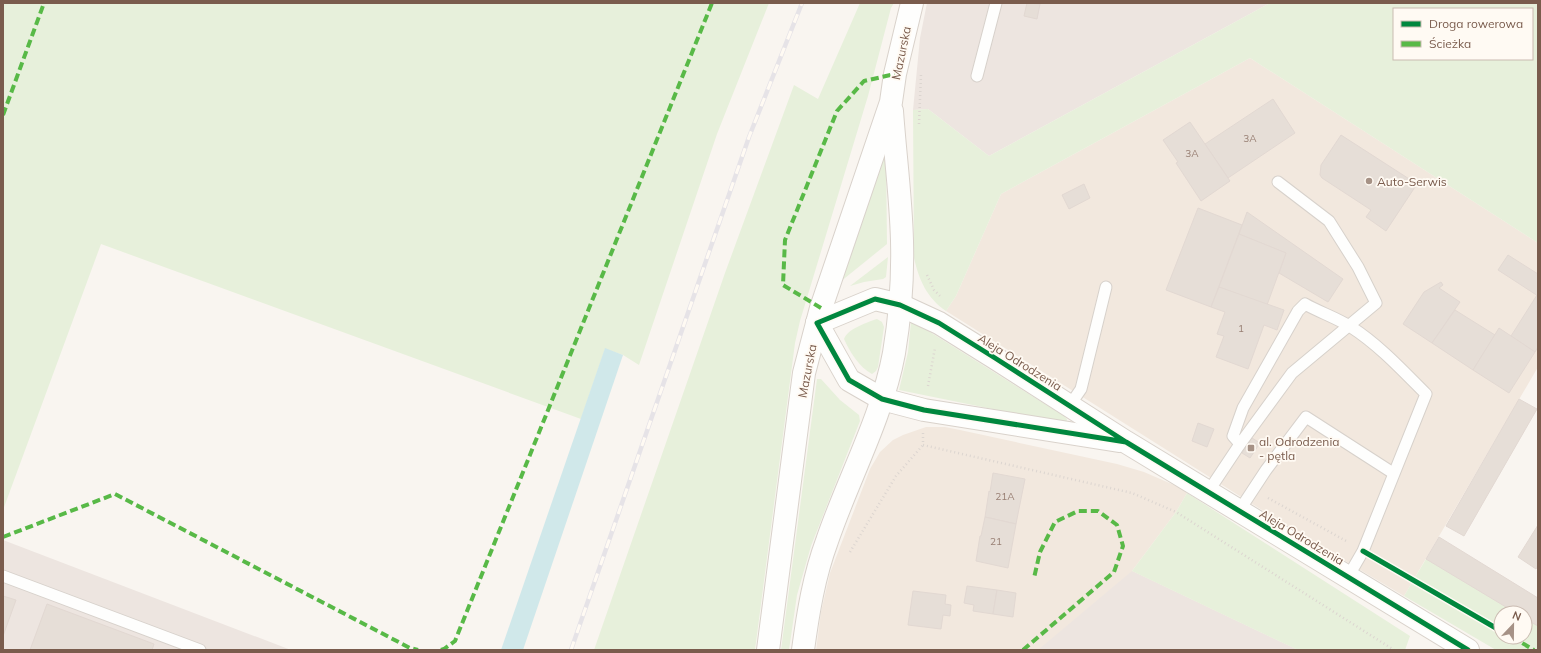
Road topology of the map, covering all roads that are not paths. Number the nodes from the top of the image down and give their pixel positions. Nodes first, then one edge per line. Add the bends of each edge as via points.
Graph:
1 (912, 3) edge
2 (996, 3) edge
3 (977, 76) dead end
4 (891, 102) junction
5 (1278, 182) dead end
6 (1106, 287) dead end
7 (900, 305) junction
8 (817, 323) junction
9 (1349, 326) junction
10 (882, 399) junction
11 (1070, 405) junction
12 (1126, 442) junction
13 (1240, 444) junction
14 (1394, 473) junction
15 (1208, 492) junction
16 (1239, 511) junction
17 (3, 576) edge
18 (1348, 577) junction
19 (200, 650) edge
20 (768, 650) edge
21 (803, 650) edge
22 (1468, 650) edge

1 - 4 main road, Mazurska
2 - 3 lane
4 - 7 main road, Mazurska via 902,241
4 - 8 main road, Mazurska
5 - 9 lane via 1329,221 1358,267 1376,303
6 - 11 lane via 1081,389
7 - 8 main road, Aleja Odrodzenia via 875,300
7 - 10 main road, Mazurska via 894,353
7 - 11 main road, Aleja Odrodzenia via 939,323
8 - 10 main road, Aleja Odrodzenia via 849,380
8 - 20 main road, Mazurska via 804,373
9 - 13 lane via 1292,373
9 - 13 lane via 1304,304 1243,408 1233,436
9 - 14 lane via 1372,342 1426,394
10 - 12 main road, Aleja Odrodzenia via 924,410
10 - 21 main road, Mazurska via 827,541 816,576
11 - 12 main road, Aleja Odrodzenia
12 - 15 main road, Aleja Odrodzenia
13 - 15 lane
14 - 16 lane via 1306,417
14 - 18 lane via 1363,551
15 - 16 main road, Aleja Odrodzenia
16 - 18 main road, Aleja Odrodzenia
17 - 19 lane
18 - 22 main road, Aleja Odrodzenia

